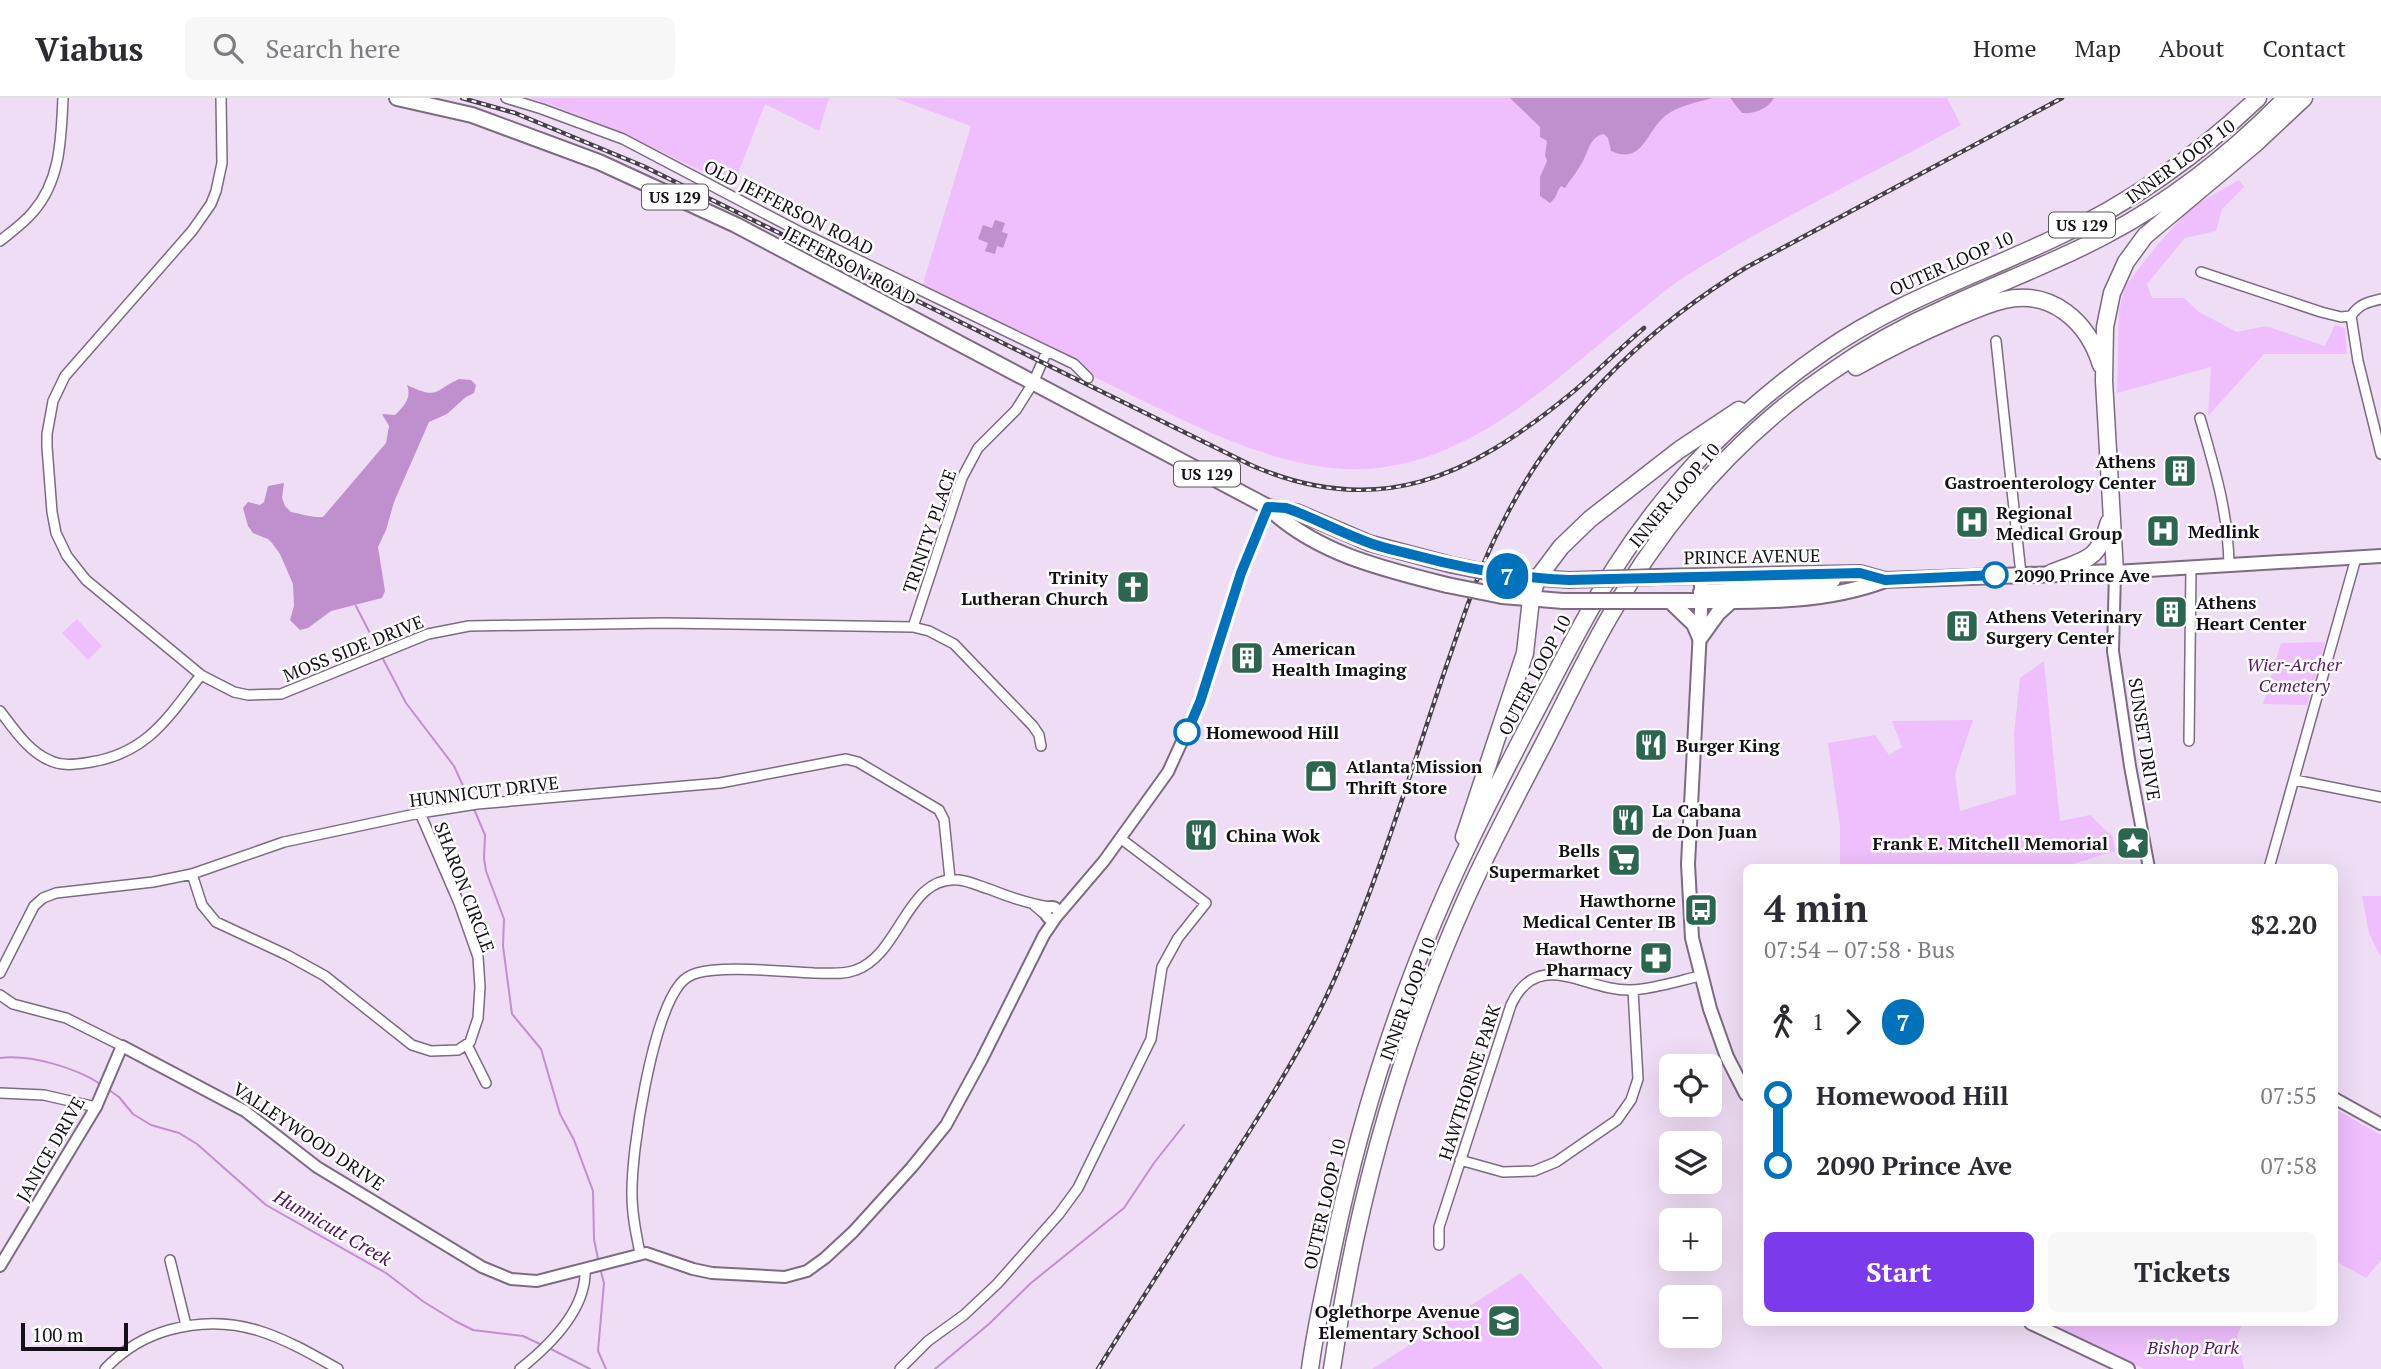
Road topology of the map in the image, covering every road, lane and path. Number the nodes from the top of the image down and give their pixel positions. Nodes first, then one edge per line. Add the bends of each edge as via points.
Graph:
1 (63, 98) edge
2 (221, 98) edge
3 (397, 98) edge
4 (506, 98) edge
5 (2258, 98) edge
6 (2286, 98) edge
7 (2304, 98) edge
8 (0, 241) edge
9 (2202, 272) dead end
10 (2381, 299) edge
11 (2351, 316) junction
12 (1996, 341) dead end
13 (1046, 351) junction
14 (1088, 378) dead end
15 (2104, 381) junction
16 (1783, 382) junction
17 (1033, 383) junction
18 (2200, 418) dead end
19 (1752, 435) junction
20 (2381, 454) edge
21 (1268, 507) junction
22 (2113, 509) junction
23 (2381, 556) edge
24 (2356, 558) junction
25 (2229, 565) junction
26 (2191, 567) junction
27 (2115, 572) junction
28 (1851, 573) junction
29 (2052, 573) junction
30 (2021, 574) junction
31 (1701, 577) junction
32 (1537, 579) junction
33 (1619, 579) joint
34 (1885, 580) junction
35 (1701, 597) junction
36 (1531, 598) junction
37 (1664, 601) junction
38 (1602, 602) joint
39 (1730, 602) junction
40 (913, 627) junction
41 (1700, 638) junction
42 (201, 675) junction
43 (0, 711) edge
44 (2189, 741) dead end
45 (1041, 746) dead end
46 (2295, 780) junction
47 (2381, 797) edge
48 (419, 813) junction
49 (1120, 838) junction
50 (2148, 864) edge
51 (2270, 864) edge
52 (192, 874) junction
53 (950, 879) junction
54 (1440, 906) junction
55 (1052, 914) junction
56 (0, 973) edge
57 (1700, 976) junction
58 (1633, 990) junction
59 (0, 995) edge
60 (467, 1045) junction
61 (122, 1046) junction
62 (486, 1083) dead end
63 (1743, 1088) edge
64 (0, 1093) edge
65 (2338, 1100) edge
66 (96, 1107) junction
67 (2381, 1124) edge
68 (1460, 1160) junction
69 (1439, 1245) dead end
70 (640, 1253) junction
71 (170, 1260) dead end
72 (0, 1266) edge
73 (585, 1269) junction
74 (186, 1325) junction
75 (2037, 1326) edge
76 (105, 1369) edge
77 (338, 1369) edge
78 (520, 1369) edge
79 (900, 1369) edge
80 (1310, 1369) edge
81 (1332, 1369) edge
82 (2128, 1369) edge

1 - 8 street via 59,157 50,183 33,212
2 - 42 street, MOSS SIDE DRIVE via 222,163 211,204 65,376 53,401 47,433 52,512 68,556 86,580
3 - 17 highway, JEFFERSON ROAD / US 129 via 472,115 599,162 736,225
4 - 13 street, OLD JEFFERSON ROAD via 623,139 800,232
5 - 16 highway, OUTER LOOP 10 / US 129 via 2198,150 2120,204 1884,315
6 - 19 highway, INNER LOOP 10 via 2209,167 2131,221 1888,336 1824,376
7 - 15 highway, US 129 via 2135,248 2108,308
9 - 11 street via 2321,312
10 - 11 street via 2366,302
11 - 20 street
12 - 30 street
13 - 14 street, OLD JEFFERSON ROAD via 1074,364
13 - 17 street, TRINITY PLACE
15 - 19 highway via 2091,340 2076,319 2042,300 2018,298 1936,326 1889,348
15 - 22 highway, US 129
16 - 32 highway, US 129 via 1616,498 1576,531
16 - 54 highway, OUTER LOOP 10 via 1707,450 1652,513 1614,569 1505,771
17 - 21 highway, JEFFERSON ROAD / US 129
17 - 40 street, TRINITY PLACE via 969,463
18 - 25 street via 2228,529
19 - 81 highway, INNER LOOP 10 via 1691,498 1623,592 1464,904 1418,1020 1375,1156
21 - 32 highway, JEFFERSON ROAD / US 129, bridge via 1286,508 1369,543 1452,565
21 - 36 highway, JEFFERSON ROAD / US 129, bridge via 1296,531 1360,562 1447,585
21 - 49 street via 1185,739 1168,772
22 - 27 highway, US 129
22 - 29 highway via 2096,553
23 - 24 main road, PRINCE AVENUE
24 - 25 main road, PRINCE AVENUE
24 - 46 street
25 - 26 main road, PRINCE AVENUE
26 - 27 main road, PRINCE AVENUE
26 - 44 street
27 - 29 highway, PRINCE AVENUE / US 129
27 - 50 street, SUNSET DRIVE via 2113,652
28 - 31 highway, PRINCE AVENUE
28 - 34 highway, PRINCE AVENUE
28 - 35 highway via 1791,588
29 - 30 highway, PRINCE AVENUE / US 129
30 - 34 highway, PRINCE AVENUE / US 129
31 - 33 highway, PRINCE AVENUE, bridge
31 - 35 main road
32 - 33 highway, JEFFERSON ROAD, bridge
32 - 36 highway
34 - 39 highway, PRINCE AVENUE / US 129 via 1824,594
35 - 37 highway, PRINCE AVENUE / US 129
35 - 39 highway, PRINCE AVENUE / US 129
35 - 41 main road
36 - 38 highway, JEFFERSON ROAD / US 129, bridge
36 - 54 highway via 1522,663
37 - 38 highway, PRINCE AVENUE / US 129, bridge
37 - 41 highway via 1694,624
39 - 41 highway
40 - 42 street, MOSS SIDE DRIVE via 469,626 420,637 281,694 234,692
40 - 45 street, MOSS SIDE DRIVE via 954,644 1033,726
41 - 57 main road via 1688,864 1692,938
42 - 43 street via 159,729 127,752 108,759 52,762 32,749
46 - 47 street
46 - 51 street
48 - 52 street, HUNNICUT DRIVE via 284,842
48 - 53 street, HUNNICUT DRIVE via 720,783 849,759 941,813
48 - 60 street, SHARON CIRCLE via 478,957 478,1018
49 - 55 street via 1097,871
49 - 79 street via 1206,903 1162,967 1151,1039 1083,1179 1059,1214 997,1284
52 - 56 street, HUNNICUT DRIVE via 47,895 29,913
52 - 60 street via 202,905 216,922 325,976 402,1039 431,1051
53 - 55 street
53 - 70 street via 918,897 884,950 855,971 719,970 696,973 679,985 662,1021 635,1140 631,1193
54 - 80 highway, OUTER LOOP 10 via 1388,1043 1359,1140
55 - 70 street via 946,1125 853,1232 814,1266 785,1277 737,1275 692,1269 653,1253
57 - 58 street, HAWTHORNE PARK
57 - 63 main road via 1727,1057
58 - 68 street, HAWTHORNE PARK via 1553,974 1535,978 1521,989 1511,1005
58 - 68 street via 1638,1079 1617,1120 1556,1162 1534,1171 1503,1172
59 - 61 street, VALLEYWOOD DRIVE via 66,1018
60 - 62 street
61 - 66 street, JANICE DRIVE
61 - 73 street, VALLEYWOOD DRIVE via 236,1105 317,1167 482,1267 511,1279 537,1281
64 - 66 street via 44,1095
65 - 67 street
66 - 72 street, JANICE DRIVE
68 - 69 street, HAWTHORNE PARK via 1439,1227
70 - 73 street, VALLEYWOOD DRIVE
71 - 74 street
73 - 78 street via 568,1323
74 - 76 street via 138,1343
74 - 77 street via 218,1322 260,1330
75 - 82 main road

